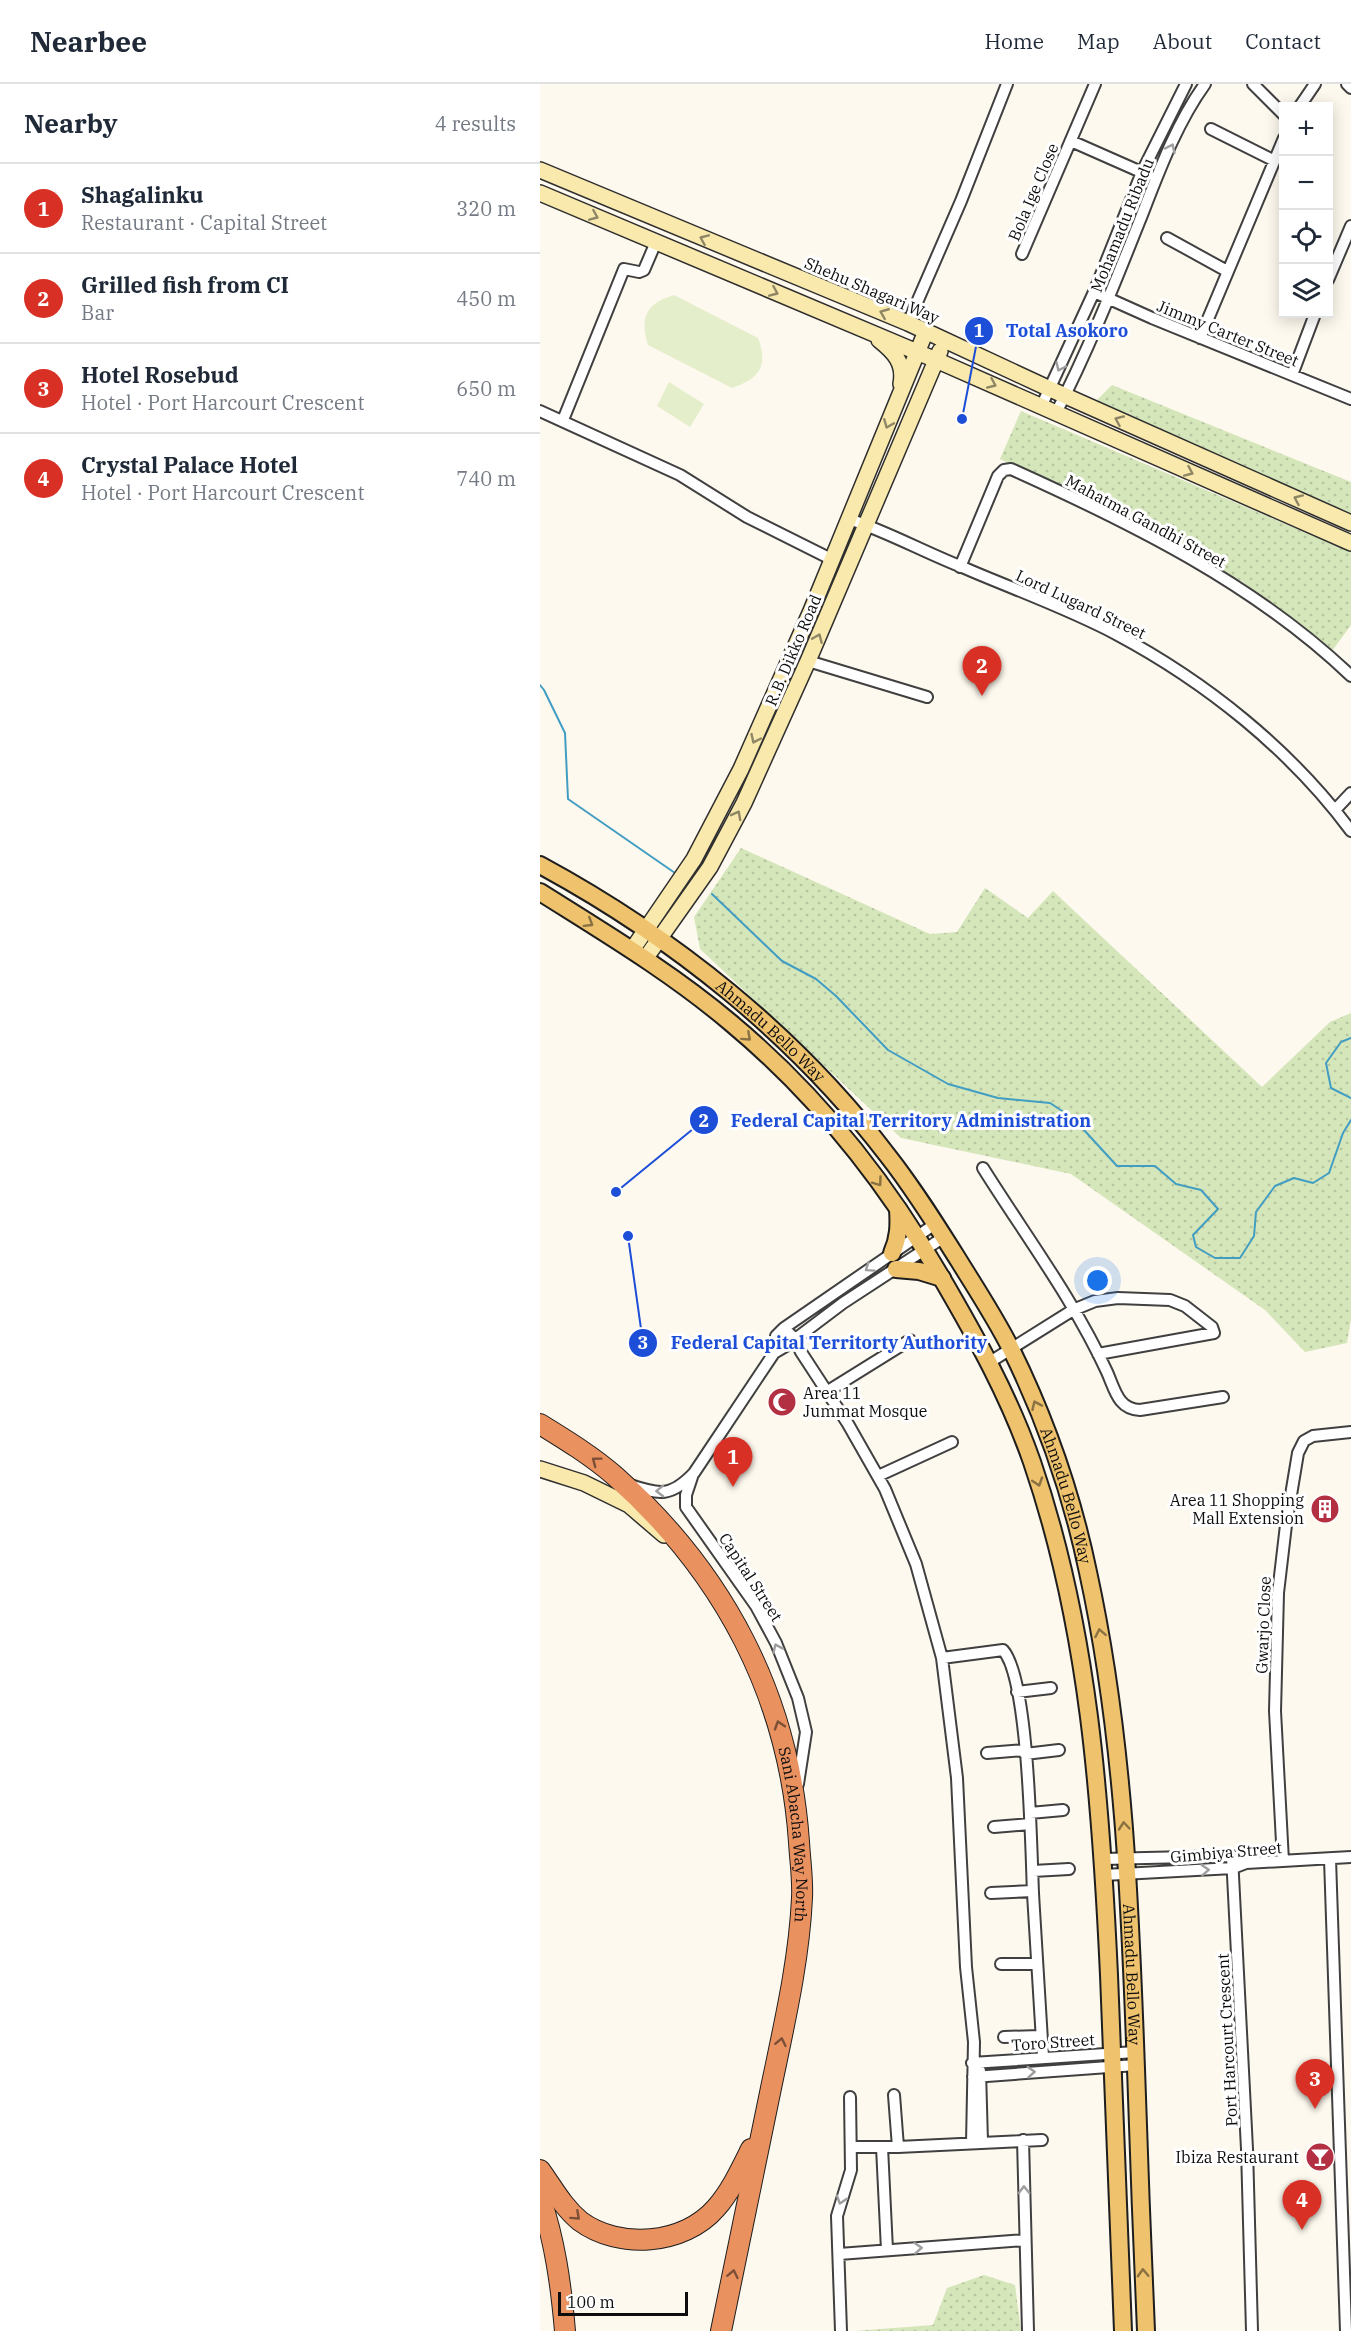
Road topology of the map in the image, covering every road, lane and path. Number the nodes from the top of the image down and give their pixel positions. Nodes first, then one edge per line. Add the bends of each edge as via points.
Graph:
1 (1007, 84) edge
2 (1095, 84) edge
3 (1186, 84) edge
4 (1205, 84) edge
5 (1253, 84) edge
6 (1315, 84) edge
7 (1347, 84) edge
8 (1351, 88) edge
9 (1303, 102) edge
10 (1279, 110) edge
11 (1211, 129) dead end
12 (1071, 141) junction
13 (1279, 148) edge
14 (1273, 160) junction
15 (540, 170) edge
16 (1142, 172) junction
17 (1157, 178) junction
18 (540, 193) edge
19 (1351, 226) edge
20 (1167, 238) dead end
21 (656, 242) junction
22 (1022, 254) dead end
23 (1333, 270) edge
24 (1227, 271) junction
25 (1094, 292) junction
26 (1108, 299) junction
27 (1313, 318) edge
28 (908, 323) junction
29 (926, 331) junction
30 (870, 332) junction
31 (1200, 338) junction
32 (944, 340) junction
33 (917, 352) junction
34 (936, 360) junction
35 (963, 372) junction
36 (1292, 375) junction
37 (1050, 389) junction
38 (922, 392) junction
39 (900, 396) junction
40 (1065, 396) junction
41 (1351, 399) edge
42 (1041, 407) junction
43 (540, 411) edge
44 (1056, 413) junction
45 (563, 420) junction
46 (849, 519) junction
47 (1351, 523) edge
48 (865, 525) junction
49 (1351, 543) edge
50 (831, 559) junction
51 (960, 567) junction
52 (808, 662) junction
53 (1351, 676) edge
54 (927, 698) dead end
55 (1351, 793) edge
56 (1335, 810) junction
57 (1351, 831) edge
58 (540, 865) edge
59 (540, 892) edge
60 (653, 934) junction
61 (639, 955) junction
62 (983, 1168) dead end
63 (897, 1208) junction
64 (939, 1230) junction
65 (921, 1243) junction
66 (894, 1261) junction
67 (942, 1278) junction
68 (1073, 1310) junction
69 (780, 1332) junction
70 (910, 1340) dead end
71 (791, 1342) junction
72 (1011, 1349) junction
73 (774, 1353) junction
74 (1098, 1354) junction
75 (990, 1362) junction
76 (828, 1391) junction
77 (1223, 1397) dead end
78 (540, 1424) edge
79 (1351, 1432) edge
80 (952, 1442) dead end
81 (540, 1469) edge
82 (694, 1473) junction
83 (878, 1476) junction
84 (621, 1482) junction
85 (695, 1563) junction
86 (942, 1658) junction
87 (1051, 1688) dead end
88 (1017, 1692) junction
89 (1059, 1750) dead end
90 (1025, 1752) junction
91 (987, 1753) dead end
92 (796, 1806) junction
93 (1063, 1810) dead end
94 (1030, 1818) junction
95 (994, 1827) dead end
96 (1232, 1856) junction
97 (1351, 1857) edge
98 (1330, 1859) junction
99 (1283, 1862) junction
100 (1246, 1863) junction
101 (1128, 1865) junction
102 (1104, 1867) junction
103 (1233, 1868) junction
104 (1070, 1869) dead end
105 (1033, 1871) junction
106 (1033, 1891) junction
107 (991, 1893) dead end
108 (1001, 1964) dead end
109 (1037, 1964) junction
110 (1040, 2036) junction
111 (1004, 2037) dead end
112 (1043, 2058) junction
113 (1135, 2059) junction
114 (1113, 2060) junction
115 (976, 2062) junction
116 (976, 2076) junction
117 (772, 2083) junction
118 (894, 2095) dead end
119 (850, 2097) dead end
120 (1023, 2140) junction
121 (1042, 2140) dead end
122 (977, 2142) junction
123 (852, 2147) junction
124 (882, 2147) junction
125 (898, 2147) junction
126 (540, 2170) edge
127 (540, 2197) edge
128 (1025, 2240) junction
129 (887, 2250) junction
130 (839, 2253) junction
131 (565, 2331) edge
132 (721, 2331) edge
133 (841, 2331) edge
134 (1028, 2331) edge
135 (1123, 2331) edge
136 (1146, 2331) edge
137 (1252, 2331) edge
138 (1346, 2331) edge

1 - 28 street
2 - 12 street, Bola Ige Close
3 - 16 street, Mohamadu Ribadu
17 -> 4 street, Mohamadu Ribadu via 1192,102
5 - 10 street
6 - 9 street
7 - 8 street
11 - 14 street
12 - 16 street, Bola Ige Close
12 - 22 street, Bola Ige Close
13 - 14 street
14 - 24 street
28 -> 15 main road, Shehu Shagari Way
16 - 17 street, Bola Ige Close
16 - 25 street, Mohamadu Ribadu
17 - 26 street, Mohamadu Ribadu
18 -> 21 main road
19 - 23 street
20 - 24 street
21 -> 30 main road
21 - 45 street via 644,270 624,269
24 - 31 street
25 - 26 street, Jimmy Carter Street
25 -> 37 street, Mohamadu Ribadu
26 - 31 street, Jimmy Carter Street
26 - 40 street, Mohamadu Ribadu
27 - 36 street
28 - 29 main road, Shehu Shagari Way
29 - 32 main road, Shehu Shagari Way
29 - 33 main road, R.B. Dikko Road
30 - 33 main road
30 - 39 main road via 899,360 903,375
31 - 36 street, Jimmy Carter Street
32 - 34 main road, R.B. Dikko Road
32 - 37 main road, Shehu Shagari Way
33 - 34 main road
33 - 39 main road, R.B. Dikko Road
34 - 35 main road
34 - 38 main road, R.B. Dikko Road
35 - 38 main road via 931,382
35 -> 42 main road
36 - 41 street, Jimmy Carter Street
37 - 40 main road, Shehu Shagari Way
37 - 42 street, Mohamadu Ribadu
38 - 48 main road, R.B. Dikko Road
39 -> 46 main road, R.B. Dikko Road
40 - 44 street, Mohamadu Ribadu
47 -> 40 main road, Shehu Shagari Way
42 - 44 main road
43 - 45 street
44 -> 49 main road
45 - 50 street via 680,475 747,517
46 - 48 street, Lord Lugard Street
46 - 50 main road, R.B. Dikko Road
48 - 51 street, Lord Lugard Street
52 -> 48 main road, R.B. Dikko Road
50 -> 60 main road, R.B. Dikko Road via 741,769
51 - 53 street, Mahatma Gandhi Street via 998,476 1011,469 1181,553 1284,619
51 - 56 street, Lord Lugard Street via 1115,633 1160,659 1257,730
52 - 54 street
60 -> 52 main road, R.B. Dikko Road via 685,903 710,867 744,803
55 - 56 street
56 - 57 street, Lord Lugard Street
58 - 60 main road, Ahmadu Bello Way
59 -> 61 main road, Ahmadu Bello Way
60 - 61 main road, R.B. Dikko Road
60 - 64 main road, Ahmadu Bello Way via 750,1009 819,1076 889,1157
61 -> 63 main road, Ahmadu Bello Way via 691,990 761,1050 844,1138
62 - 68 street
63 - 65 main road, Ahmadu Bello Way
63 - 66 main road via 899,1230
64 - 65 street, Capital Street
64 - 65 street
64 - 72 main road, Ahmadu Bello Way
65 - 66 street
65 - 66 street, Capital Street
65 - 67 main road, Ahmadu Bello Way
66 - 67 main road
66 -> 69 street
66 - 71 street, Capital Street
67 - 75 main road, Ahmadu Bello Way
68 - 72 street
68 - 74 street
68 - 74 street via 1095,1300 1170,1300 1185,1306 1212,1327 1214,1333
69 - 71 street
69 - 73 street
70 - 76 street
71 - 73 street, Capital Street
71 - 76 street
72 - 75 street
101 -> 72 main road, Ahmadu Bello Way via 1115,1718 1088,1569 1054,1448
73 - 82 street, Capital Street
74 - 77 street via 1118,1398 1129,1410
75 -> 102 main road, Ahmadu Bello Way via 1030,1458 1064,1573 1091,1722
76 - 83 street
84 -> 78 highway, Sani Abacha Way North via 592,1457
79 - 99 street, Gwarjo Close via 1313,1436 1304,1441 1298,1453 1285,1531 1278,1593 1275,1711
80 - 83 street
81 - 85 main road via 584,1483 629,1505
82 -> 84 street, Capital Street via 680,1488 662,1493
92 -> 82 street, Capital Street via 806,1732 798,1698 756,1606 686,1507
83 - 86 street via 916,1564
84 - 85 highway, Sani Abacha Way North
92 -> 85 highway, Sani Abacha Way North via 781,1731 762,1676 737,1626
86 - 88 street via 1003,1650 1016,1679
86 - 115 street via 957,1778 966,1967
87 - 88 street
88 - 90 street
89 - 90 street
90 - 91 street
90 - 94 street
117 -> 92 highway, Sani Abacha Way North via 791,1995 802,1896
93 - 94 street
94 - 95 street
94 - 105 street
96 - 100 street
96 - 101 street
96 - 103 street, Port Harcourt Crescent
97 - 98 street, Gimbiya Street
98 - 99 street, Gimbiya Street
98 - 138 street
99 - 100 street, Gimbiya Street
100 - 103 street, Gimbiya Street
101 - 102 street, Gimbiya Street
101 - 102 street
101 -> 103 street, Gimbiya Street
101 - 113 main road, Ahmadu Bello Way
102 - 114 main road, Ahmadu Bello Way
103 - 137 street, Port Harcourt Crescent
104 - 105 street
105 - 106 street
106 - 107 street
106 - 109 street
108 - 109 street
109 - 110 street
110 - 111 street
110 - 112 street
112 - 114 street, Toro Street
112 - 115 street, Toro Street
113 - 114 street, Toro Street
136 -> 113 main road, Ahmadu Bello Way
116 -> 114 street, Toro Street
114 - 135 main road, Ahmadu Bello Way
115 - 116 street
116 - 122 street
126 -> 117 highway via 562,2203 581,2221 601,2231 625,2239 655,2240 687,2230 715,2210 736,2179 753,2145
132 -> 117 highway, Sani Abacha Way North
118 - 125 street
119 - 123 street
120 - 121 street
120 - 122 street
128 -> 120 street
122 - 125 street
123 - 124 street
123 -> 130 street via 851,2170 837,2216
124 - 125 street
124 - 129 street
127 - 131 highway via 560,2277
129 -> 128 street
128 - 134 street
129 - 130 street
130 - 133 street

